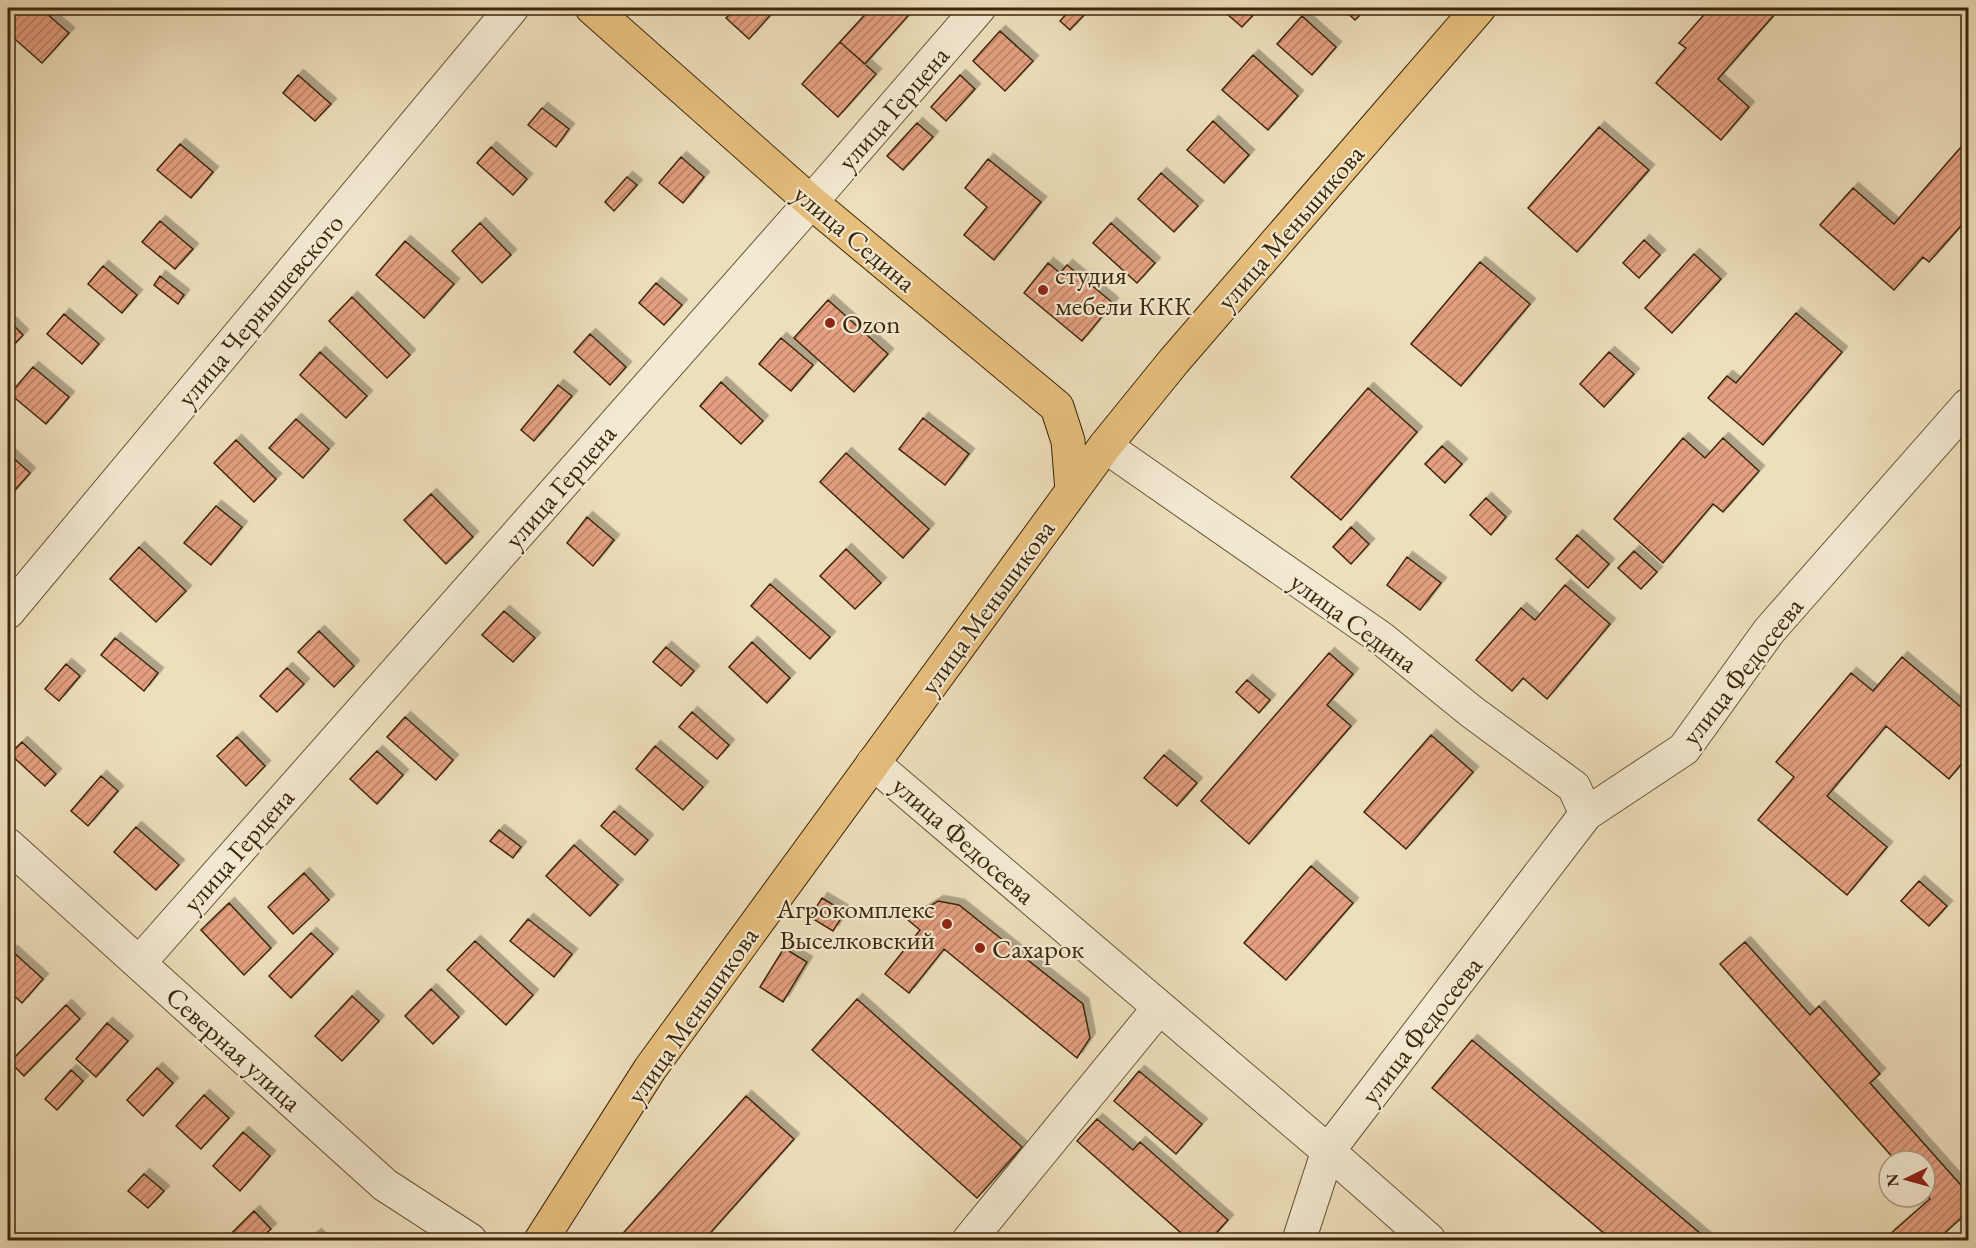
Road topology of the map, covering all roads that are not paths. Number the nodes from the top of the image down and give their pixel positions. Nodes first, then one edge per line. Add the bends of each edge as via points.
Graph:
1 (512, 8) edge
2 (592, 8) edge
3 (979, 8) edge
4 (1479, 8) edge
5 (811, 202) junction
6 (1968, 405) edge
7 (1105, 446) junction
8 (1072, 491) junction
9 (8, 612) edge
10 (873, 763) junction
11 (1587, 814) junction
12 (8, 845) edge
13 (138, 963) junction
14 (1159, 1008) junction
15 (1328, 1151) junction
16 (470, 1240) edge
17 (541, 1240) edge
18 (969, 1240) edge
19 (1299, 1240) edge
20 (1429, 1240) edge

1 - 9 street, улица Чернышевского
2 - 5 main road, улица Седина
3 - 5 street, улица Герцена
4 - 7 main road, улица Меньшикова
5 - 8 main road, улица Седина via 1057,407 1068,441
5 - 13 street, улица Герцена
6 - 11 street, улица Федосеева via 1769,631 1684,749
7 - 8 main road, улица Меньшикова
7 - 11 street, улица Седина via 1381,638 1574,787
8 - 10 main road, улица Меньшикова
10 - 14 street, улица Федосеева
10 - 17 main road, улица Меньшикова via 650,1069
11 - 15 street, улица Федосеева
12 - 13 street, Северная улица
13 - 16 street, Северная улица via 385,1185
14 - 15 street, улица Федосеева
14 - 18 street
15 - 19 street
15 - 20 street, улица Федосеева

